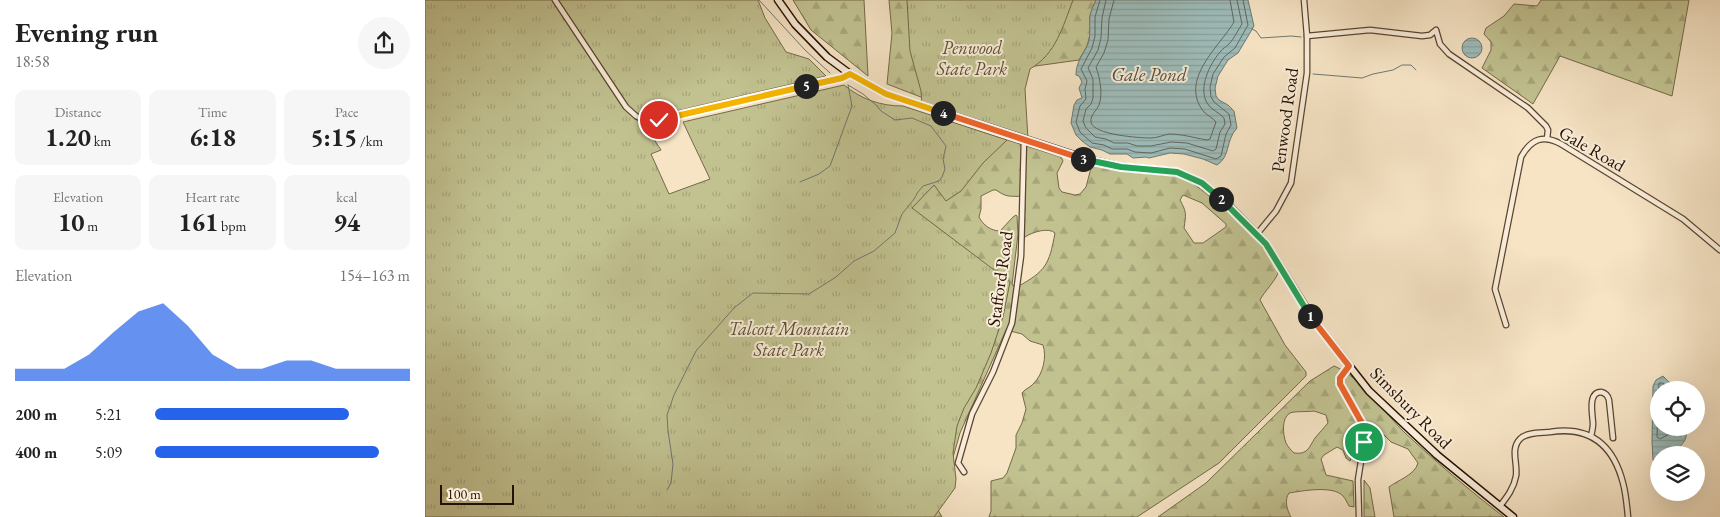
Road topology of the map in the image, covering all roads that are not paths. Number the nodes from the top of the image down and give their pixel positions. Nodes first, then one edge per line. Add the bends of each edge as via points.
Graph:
1 (555, 0) edge
2 (777, 0) edge
3 (1304, 0) edge
4 (1307, 36) junction
5 (850, 74) junction
6 (1024, 139) junction
7 (1547, 139) junction
8 (1257, 234) junction
9 (1720, 250) edge
10 (1506, 326) dead end
11 (1349, 366) junction
12 (1591, 436) junction
13 (1613, 438) dead end
14 (964, 472) dead end
15 (1500, 506) junction
16 (1359, 517) edge
17 (1513, 517) edge
18 (1628, 517) edge

1 - 5 street via 626,108 642,119 659,120 697,112
2 - 5 main road, Simsbury Road via 811,42
3 - 4 street, Penwood Road
4 - 7 street via 1370,30 1422,36 1436,30 1440,44 1449,54 1529,109 1546,126
4 - 8 street, Penwood Road via 1305,87 1291,183
5 - 6 main road, Simsbury Road via 896,98
6 - 8 main road, Simsbury Road via 1113,166 1164,170 1189,176 1212,191
6 - 14 street, Stafford Road via 1021,256 1012,323 968,425 958,463
7 - 9 street, Gale Road via 1561,144 1683,219
7 - 10 street, Gale Road via 1529,144 1521,157 1495,289
8 - 11 main road, Simsbury Road via 1274,255 1314,321
11 - 15 main road, Simsbury Road via 1369,391 1409,430
11 - 16 street via 1340,378 1340,384 1364,434 1358,480
12 - 13 street via 1593,398 1602,392 1609,400
12 - 15 street via 1568,430 1522,437 1516,448 1513,486
12 - 18 street via 1606,449 1615,463 1624,484
15 - 17 main road, Simsbury Road

